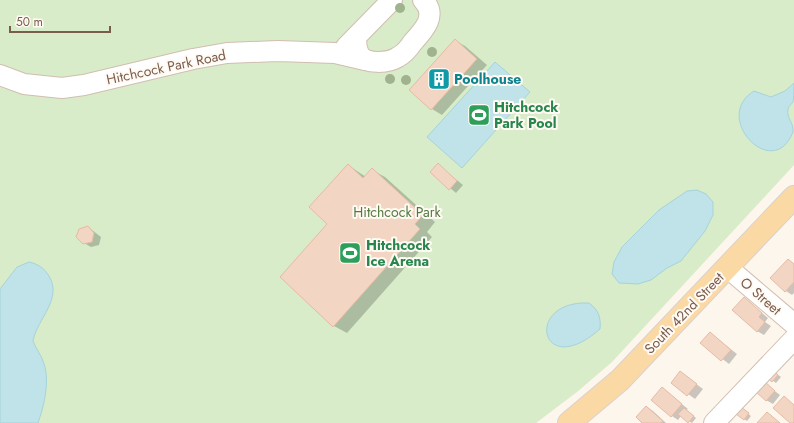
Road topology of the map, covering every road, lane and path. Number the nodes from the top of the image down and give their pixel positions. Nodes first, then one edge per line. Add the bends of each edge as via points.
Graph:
1 (392, 0) edge
2 (423, 0) edge
3 (356, 39) junction
4 (335, 53) junction
5 (365, 60) junction
6 (0, 75) edge
7 (794, 197) edge
8 (728, 268) junction
9 (794, 324) edge
10 (794, 339) edge
11 (569, 423) edge
12 (714, 423) edge

1 - 3 street
2 - 5 street, Hitchcock Park Road via 429,10 428,23 403,54 391,60
3 - 4 street
3 - 5 street via 359,54
4 - 5 street, Hitchcock Park Road
4 - 6 street, Hitchcock Park Road via 228,53 62,88 24,84
7 - 8 main road, South 42nd Street
8 - 9 street, O Street
8 - 11 main road, South 42nd Street via 620,380
10 - 12 street

